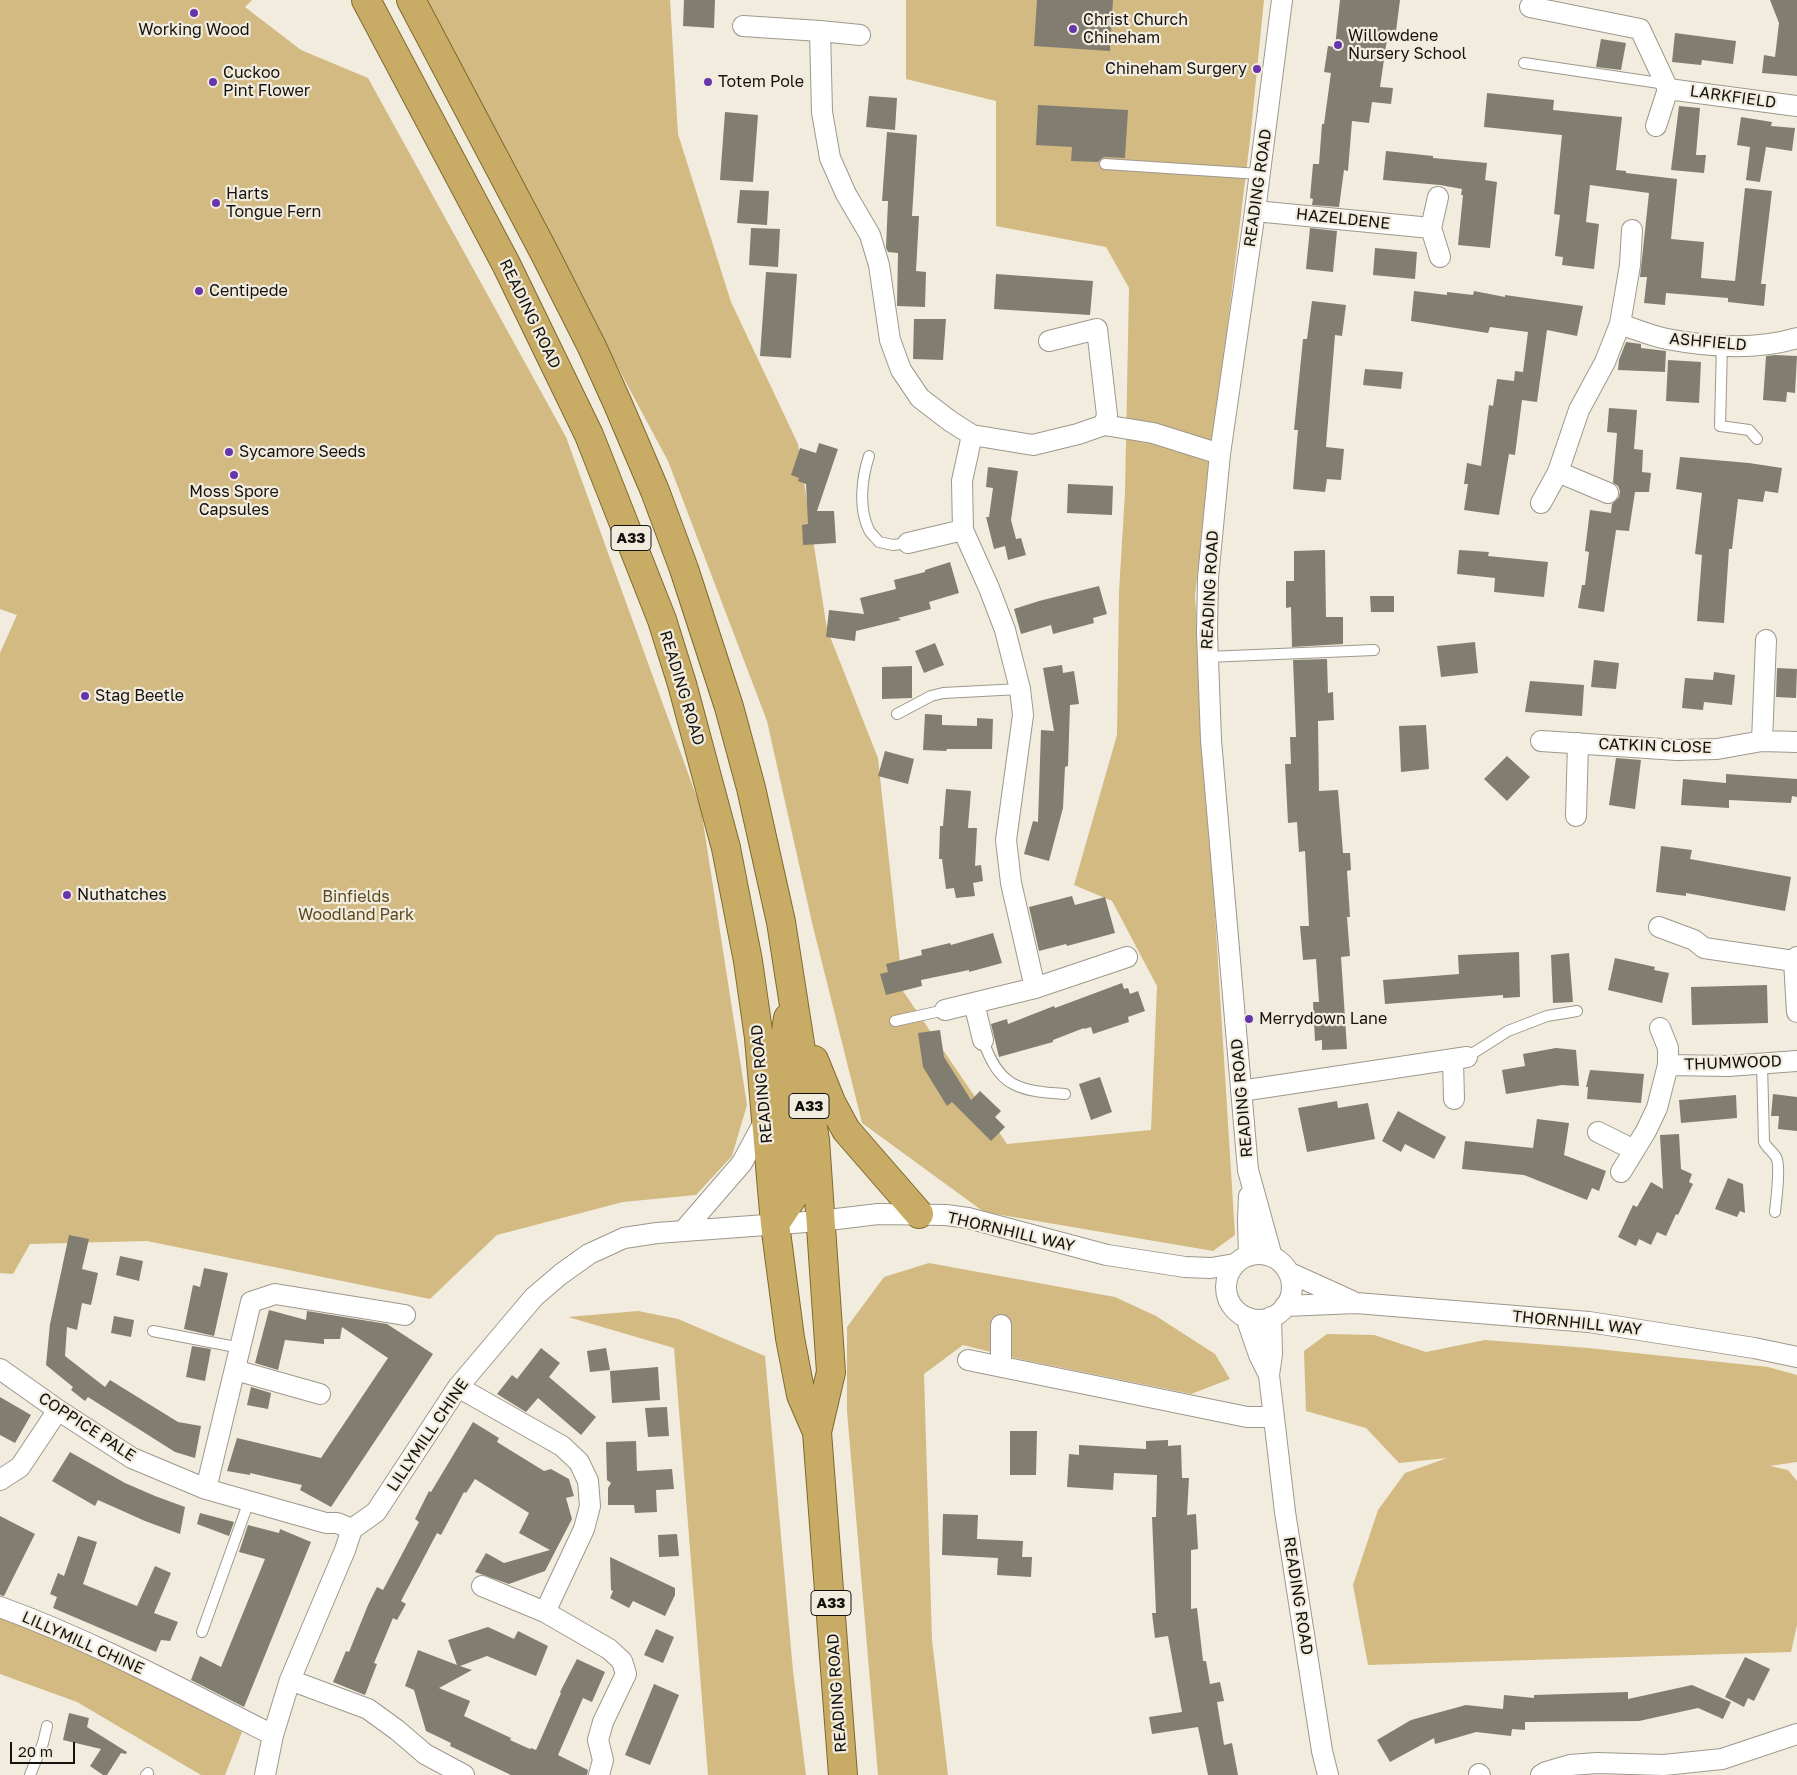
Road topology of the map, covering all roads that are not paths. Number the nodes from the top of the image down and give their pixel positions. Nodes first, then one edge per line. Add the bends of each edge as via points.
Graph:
1 (366, 0) edge
2 (411, 0) edge
3 (1282, 0) edge
4 (1530, 8) dead end
5 (743, 26) dead end
6 (820, 31) junction
7 (860, 35) dead end
8 (1524, 63) dead end
9 (1667, 86) junction
10 (1797, 106) edge
11 (1656, 126) dead end
12 (1105, 164) dead end
13 (1260, 174) junction
14 (1438, 197) dead end
15 (1255, 211) junction
16 (1431, 228) junction
17 (1632, 230) dead end
18 (1440, 257) dead end
19 (1620, 324) junction
20 (1797, 338) edge
21 (1049, 341) dead end
22 (1722, 345) junction
23 (1104, 425) junction
24 (972, 435) junction
25 (1757, 439) dead end
26 (1220, 454) junction
27 (869, 456) dead end
28 (1558, 472) junction
29 (1608, 493) dead end
30 (1541, 503) dead end
31 (963, 530) junction
32 (908, 542) joint
33 (1766, 640) dead end
34 (1374, 650) dead end
35 (1207, 656) junction
36 (1020, 689) junction
37 (897, 714) dead end
38 (1541, 741) dead end
39 (1762, 741) junction
40 (1797, 742) edge
41 (1578, 743) junction
42 (1576, 816) dead end
43 (1660, 927) dead end
44 (1126, 957) dead end
45 (1796, 959) edge
46 (1035, 988) junction
47 (792, 992) junction
48 (974, 1003) junction
49 (945, 1010) joint
50 (1577, 1010) dead end
51 (1797, 1012) edge
52 (895, 1021) dead end
53 (1660, 1028) dead end
54 (983, 1040) joint
55 (1460, 1058) junction
56 (1797, 1061) edge
57 (1762, 1064) junction
58 (1668, 1065) junction
59 (1241, 1091) junction
60 (1065, 1094) dead end
61 (1454, 1099) dead end
62 (766, 1120) junction
63 (1598, 1132) dead end
64 (1634, 1150) junction
65 (1620, 1172) dead end
66 (1250, 1182) junction
67 (1775, 1212) dead end
68 (920, 1214) junction
69 (820, 1221) junction
70 (775, 1224) junction
71 (684, 1230) junction
72 (1272, 1257) junction
73 (1242, 1260) junction
74 (1185, 1267) junction
75 (1288, 1272) junction
76 (1356, 1303) junction
77 (1278, 1311) junction
78 (1239, 1312) junction
79 (405, 1314) dead end
80 (1001, 1325) dead end
81 (153, 1331) dead end
82 (241, 1348) junction
83 (1797, 1357) edge
84 (968, 1360) dead end
85 (1001, 1366) junction
86 (0, 1369) edge
87 (235, 1370) junction
88 (1269, 1374) junction
89 (458, 1387) junction
90 (320, 1394) dead end
91 (58, 1410) junction
92 (1274, 1417) junction
93 (817, 1432) junction
94 (1, 1479) edge
95 (206, 1488) junction
96 (249, 1500) junction
97 (352, 1529) junction
98 (482, 1586) dead end
99 (0, 1607) edge
100 (546, 1612) junction
101 (202, 1632) dead end
102 (290, 1680) junction
103 (47, 1726) dead end
104 (1797, 1734) edge
105 (273, 1735) junction
106 (30, 1775) edge
107 (265, 1775) edge
108 (464, 1775) edge
109 (599, 1775) edge
110 (843, 1775) edge
111 (1328, 1775) edge
112 (1541, 1775) edge

1 - 62 highway, READING ROAD / A33 via 506,264 589,436 662,620 700,746 736,891 759,1038
2 - 47 highway, READING ROAD / A33 via 592,347 658,500 729,707 766,854
3 - 13 street, READING ROAD
4 - 9 street via 1640,29
5 - 6 street
6 - 7 street
6 - 24 street via 822,112 830,158 870,235 879,265 890,340 900,370 920,398
8 - 9 lane
9 - 10 street, LARKFIELD
9 - 11 street, LARKFIELD
12 - 13 lane
13 - 15 street, READING ROAD
14 - 16 street
15 - 16 street, HAZELDENE
15 - 26 street, READING ROAD
16 - 18 street
17 - 19 street
19 - 22 street, ASHFIELD via 1667,339
19 - 28 street via 1605,362 1579,410
20 - 22 street, ASHFIELD via 1755,346
21 - 23 street via 1097,329 1107,415
22 - 25 lane via 1720,426 1749,430
23 - 24 street via 1033,445
23 - 26 street via 1153,433
24 - 31 street via 962,481
26 - 35 street, READING ROAD via 1208,578
27 - 32 lane via 864,470 863,510 869,530 879,542 893,545
28 - 29 street
28 - 30 street
31 - 32 street
31 - 36 street via 1005,630
33 - 39 street
34 - 35 lane
35 - 59 street, READING ROAD via 1211,740
36 - 37 lane via 943,693
36 - 46 street via 1023,715 1006,840 1011,883
38 - 41 street, CATKIN CLOSE
39 - 40 street, CATKIN CLOSE
39 - 41 street, CATKIN CLOSE via 1717,749 1677,750
41 - 42 street, CATKIN CLOSE
43 - 45 street via 1694,940 1704,948
44 - 46 street
45 - 51 street
46 - 48 street
47 - 68 highway via 818,1072 838,1117
47 - 69 highway, READING ROAD / A33 via 815,1140
47 - 70 highway via 782,1058 794,1195
48 - 49 street
48 - 54 street
49 - 52 lane
50 - 55 lane via 1547,1016 1508,1031
53 - 58 street, THUMWOOD via 1668,1048
54 - 60 lane via 989,1058 1011,1083 1023,1089
55 - 59 street
55 - 61 street
56 - 57 street, THUMWOOD
57 - 58 street, THUMWOOD
57 - 67 lane via 1764,1142 1776,1156 1778,1165
58 - 64 street, THUMWOOD via 1657,1108
59 - 66 street, READING ROAD
62 - 70 highway, READING ROAD / A33
62 - 71 street via 742,1164
63 - 64 street
64 - 65 street, THUMWOOD
66 - 72 street, READING ROAD
66 - 73 street, READING ROAD
68 - 69 street, THORNHILL WAY via 878,1214
68 - 74 street, THORNHILL WAY via 968,1218 1107,1255
69 - 70 street, THORNHILL WAY
69 - 93 highway, READING ROAD / A33 via 831,1372
70 - 71 street, LILLYMILL CHINE
70 - 93 highway, READING ROAD / A33 via 793,1358 802,1395
71 - 89 street, LILLYMILL CHINE via 624,1238 589,1254 534,1297
72 - 73 street via 1265,1254
72 - 75 street
73 - 74 street, THORNHILL WAY via 1211,1268
73 - 78 street via 1228,1274 1226,1284 1228,1298
74 - 78 street, THORNHILL WAY via 1210,1283
75 - 76 street, THORNHILL WAY
75 - 77 street via 1292,1284 1290,1297
76 - 77 street, THORNHILL WAY
76 - 83 street, THORNHILL WAY via 1589,1322
77 - 78 street via 1262,1320
77 - 88 street, READING ROAD
78 - 88 street, READING ROAD
79 - 82 street via 275,1294 251,1302
80 - 85 street
81 - 82 lane
82 - 87 street
84 - 85 street
85 - 92 street via 1247,1418
86 - 91 street, COPPICE PALE
87 - 90 street
87 - 95 street
88 - 92 street, READING ROAD
89 - 97 street, LILLYMILL CHINE via 376,1512
89 - 100 street via 562,1446 579,1462 588,1481 590,1506 584,1529
91 - 94 street via 20,1467
91 - 95 street, COPPICE PALE via 132,1458
92 - 111 street, READING ROAD via 1296,1588
93 - 110 highway, READING ROAD / A33
95 - 96 street, COPPICE PALE
96 - 97 street, COPPICE PALE
96 - 101 lane
97 - 102 street
98 - 100 street
99 - 105 street, LILLYMILL CHINE via 37,1620 117,1657
100 - 109 street via 609,1649 622,1661 626,1674 598,1740 603,1760
102 - 105 street
102 - 108 street via 368,1709 425,1754
103 - 106 lane
104 - 112 street via 1722,1759 1664,1766 1570,1765
105 - 107 street

